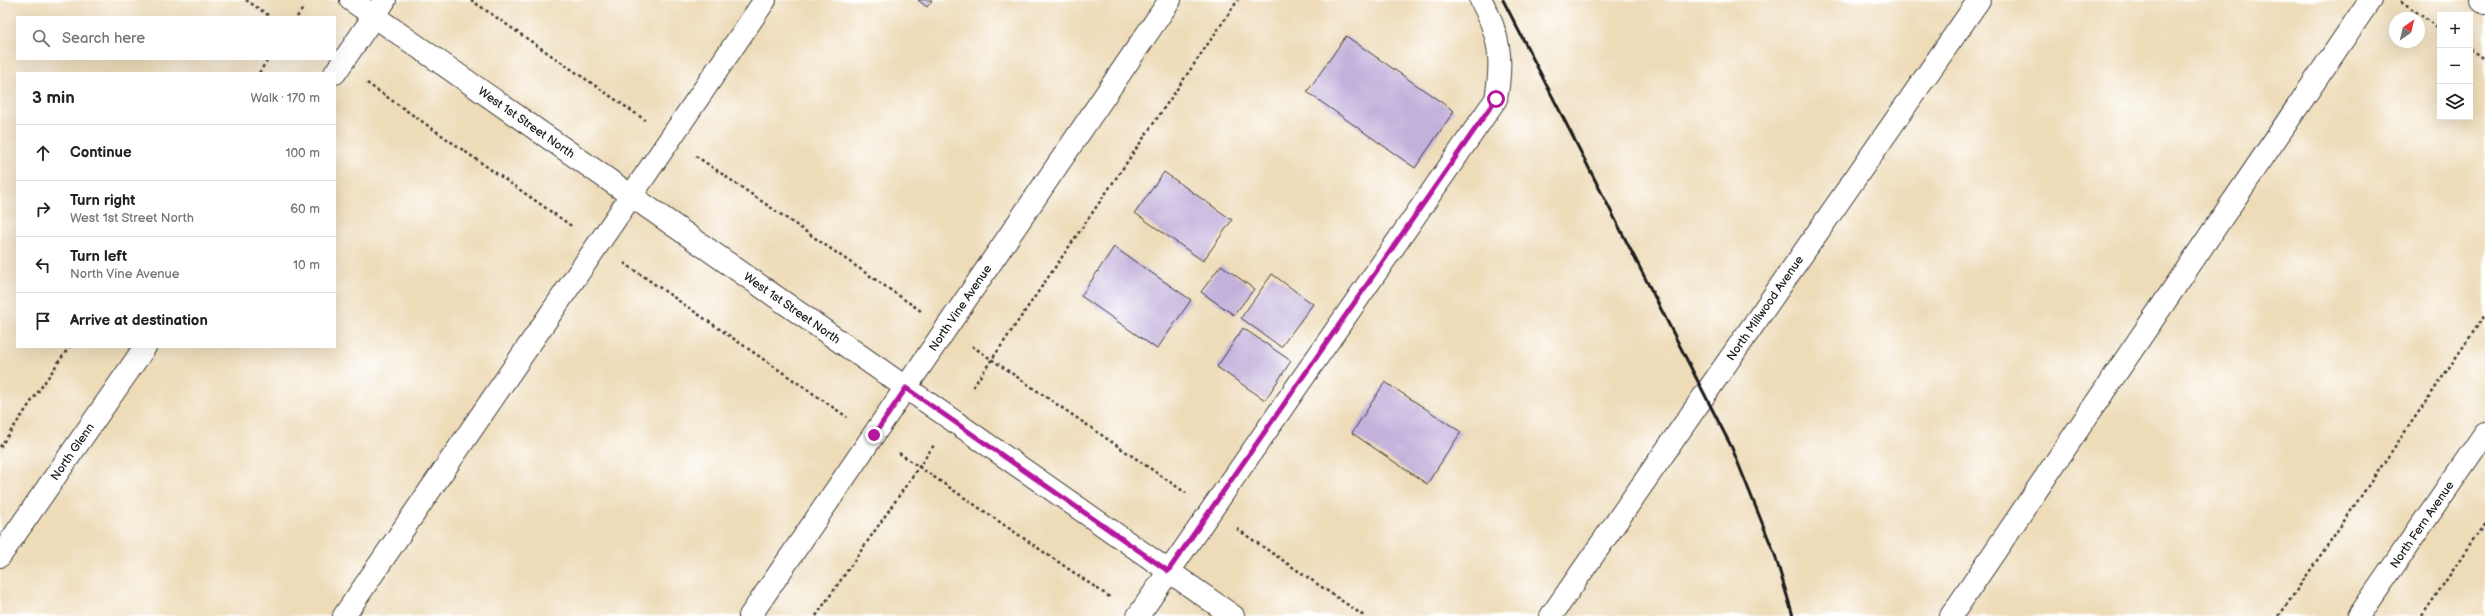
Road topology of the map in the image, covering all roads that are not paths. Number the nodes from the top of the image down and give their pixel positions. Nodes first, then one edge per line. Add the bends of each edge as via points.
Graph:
1 (351, 0) edge
2 (765, 0) edge
3 (1170, 0) edge
4 (1481, 0) edge
5 (1979, 0) edge
6 (2370, 0) edge
7 (2482, 0) edge
8 (2485, 2) edge
9 (380, 8) edge
10 (336, 72) edge
11 (631, 196) junction
12 (144, 348) edge
13 (906, 388) junction
14 (2485, 433) edge
15 (0, 556) edge
16 (1168, 571) junction
17 (344, 616) edge
18 (750, 616) edge
19 (1138, 616) edge
20 (1233, 616) edge
21 (1551, 616) edge
22 (1951, 616) edge
23 (2359, 616) edge

1 - 9 street, West 1st Street North
2 - 11 street
3 - 13 street, North Vine Avenue
4 - 16 street via 1491,18 1500,47 1501,72 1496,99
5 - 21 street, North Millwood Avenue
6 - 22 street
7 - 8 street
9 - 10 street
9 - 11 street, West 1st Street North
11 - 13 street, West 1st Street North
11 - 17 street
12 - 15 street, North Glenn
13 - 16 street, West 1st Street North
13 - 18 street, North Vine Avenue
14 - 23 street, North Fern Avenue
16 - 19 street
16 - 20 street, West 1st Street North

